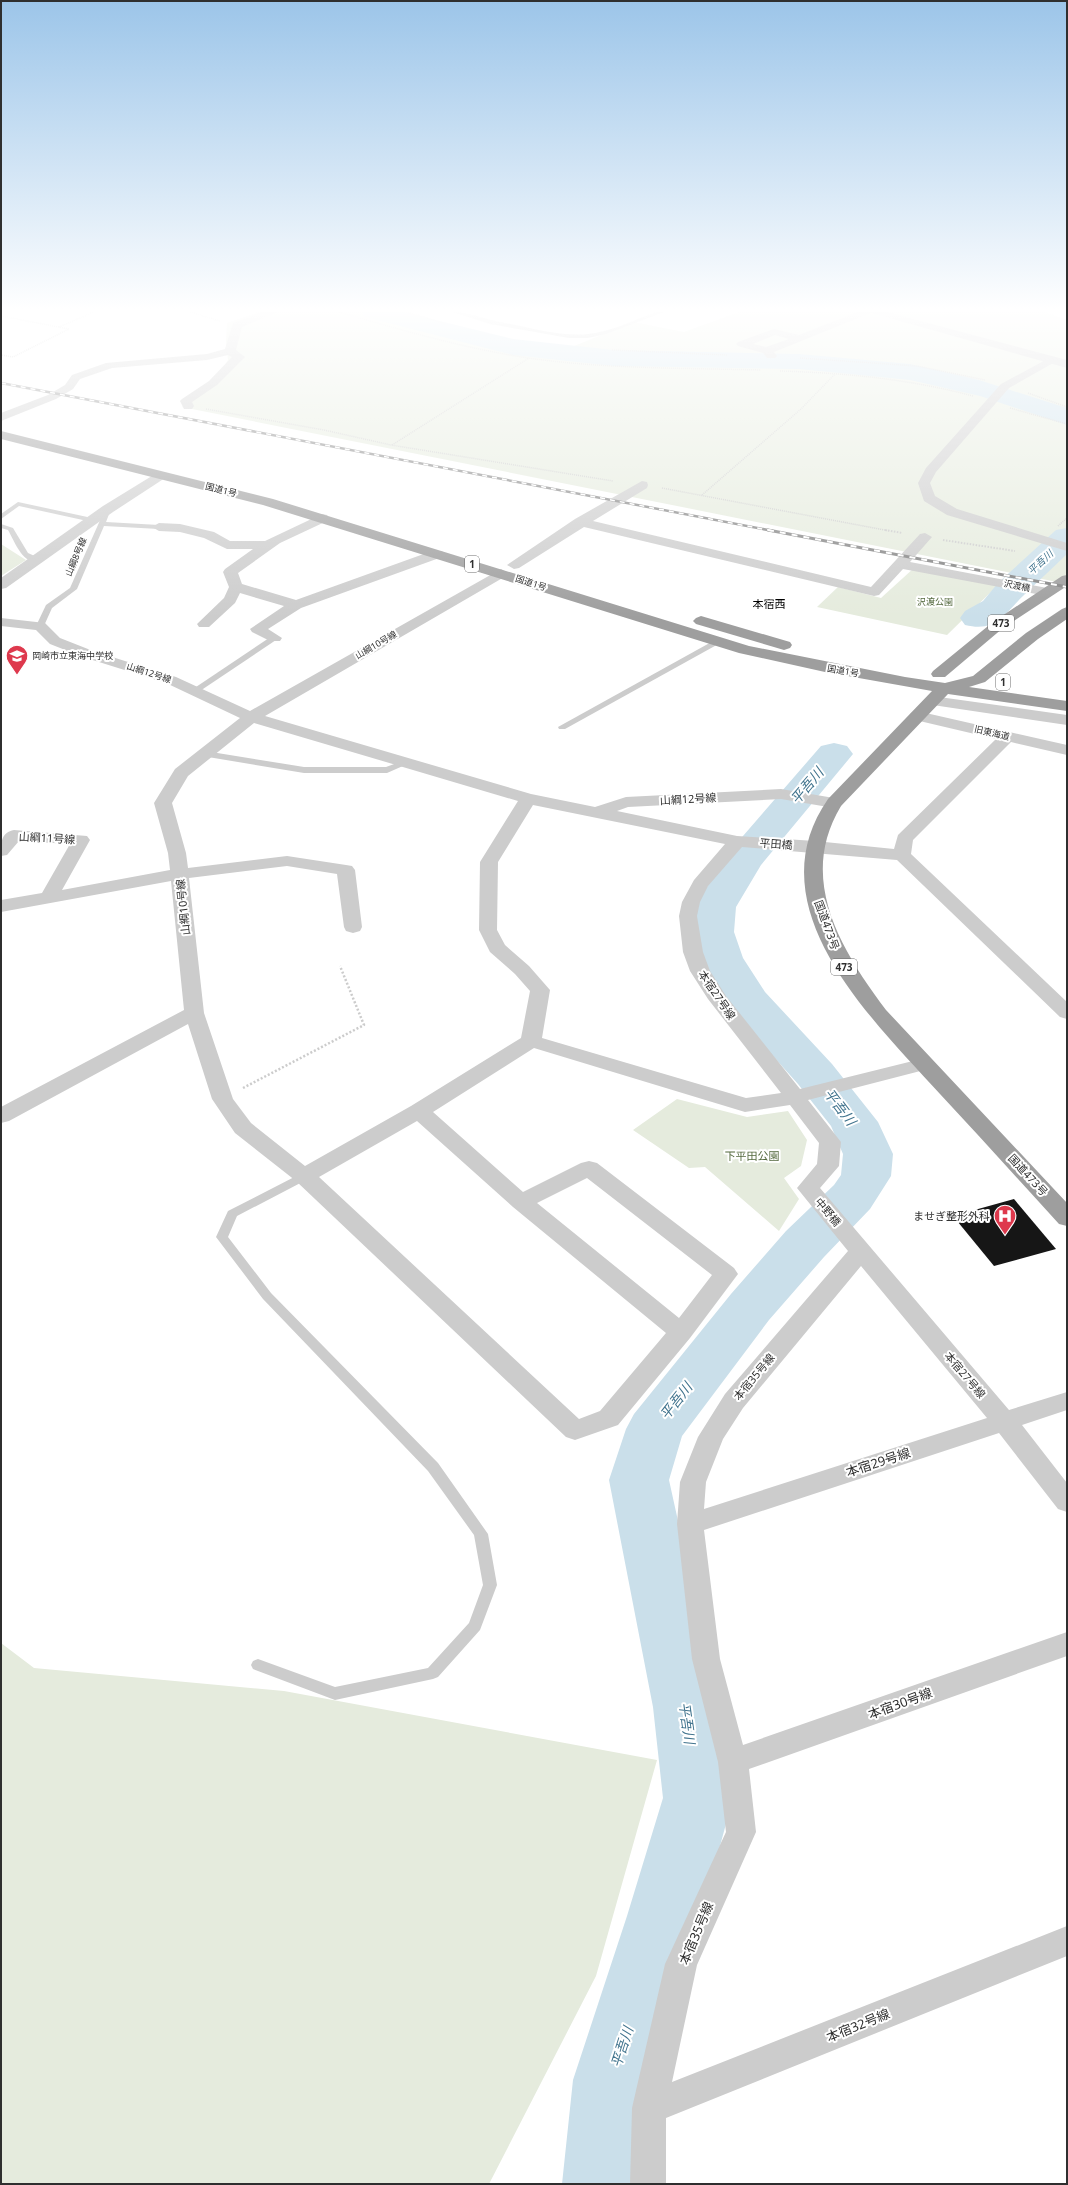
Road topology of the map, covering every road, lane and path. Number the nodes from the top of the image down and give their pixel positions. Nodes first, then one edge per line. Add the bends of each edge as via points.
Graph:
1 (233, 414) edge
2 (440, 414) edge
3 (795, 414) edge
4 (979, 414) edge
5 (1033, 414) edge
6 (1067, 424) edge
7 (1, 425) edge
8 (1, 435) edge
9 (391, 445) junction
10 (160, 475) junction
11 (642, 485) junction
12 (702, 495) junction
13 (1, 505) edge
14 (14, 508) junction
15 (1, 517) edge
16 (322, 518) junction
17 (97, 522) junction
18 (580, 522) junction
19 (1, 526) edge
20 (159, 527) joint
21 (925, 537) junction
22 (268, 544) junction
23 (1067, 547) edge
24 (1011, 552) dead end
25 (438, 554) junction
26 (36, 560) junction
27 (901, 564) junction
28 (514, 566) junction
29 (501, 573) junction
30 (1067, 579) edge
31 (1, 585) edge
32 (236, 587) junction
33 (1042, 591) junction
34 (296, 605) junction
35 (1067, 612) edge
36 (1, 622) edge
37 (204, 624) dead end
38 (40, 626) junction
39 (275, 638) joint
40 (718, 642) junction
41 (810, 650) dead end
42 (840, 656) dead end
43 (979, 679) junction
44 (938, 688) junction
45 (194, 690) junction
46 (1067, 691) edge
47 (1067, 706) edge
48 (917, 716) junction
49 (251, 717) junction
50 (1067, 720) edge
51 (562, 727) dead end
52 (1007, 737) junction
53 (1067, 750) edge
54 (205, 754) junction
55 (408, 762) junction
56 (528, 799) junction
57 (834, 803) junction
58 (598, 812) junction
59 (737, 841) junction
60 (815, 846) junction
61 (1, 851) edge
62 (902, 855) junction
63 (180, 874) junction
64 (48, 898) junction
65 (1, 906) edge
66 (353, 927) dead end
67 (340, 966) dead end
68 (194, 1013) junction
69 (1067, 1013) edge
70 (531, 1041) junction
71 (925, 1064) junction
72 (796, 1097) junction
73 (223, 1099) junction
74 (419, 1111) junction
75 (1, 1116) edge
76 (304, 1176) junction
77 (808, 1188) joint
78 (520, 1202) junction
79 (1067, 1218) edge
80 (854, 1244) junction
81 (681, 1332) junction
82 (1067, 1401) edge
83 (1004, 1421) junction
84 (1067, 1502) edge
85 (690, 1524) junction
86 (1067, 1644) edge
87 (258, 1665) dead end
88 (733, 1762) junction
89 (1067, 1941) edge
90 (649, 2108) junction
91 (648, 2184) edge

1 - 9 path
2 - 9 path
3 - 12 path
4 - 23 street via 930,470 924,483 929,498 952,512
5 - 6 path
7 - 28 highway, 国道1号 / 1 via 311,502
8 - 10 highway, 国道1号 / 1
9 - 11 path
10 - 16 highway, 国道1号 / 1
10 - 17 street via 108,509
11 - 12 path
11 - 18 street
12 - 21 path
13 - 14 lane
14 - 15 lane
14 - 17 lane via 18,504
16 - 22 street
16 - 25 highway, 国道1号 / 1
17 - 20 lane
17 - 26 street
17 - 38 lane, 山綱8号線 via 73,589 49,607
18 - 27 street via 874,592
18 - 28 street
19 - 26 lane via 11,529 25,554
20 - 22 street via 180,528 209,535 227,545
21 - 24 path
21 - 27 street
22 - 32 street via 230,572
25 - 29 highway, 国道1号 / 1
25 - 34 street
26 - 31 street
27 - 33 street, 沢渡橋
28 - 41 highway, 国道1号 / 1 via 685,617
29 - 40 highway, 国道1号 / 1
29 - 49 street, 山綱10号線
30 - 33 highway, 473
32 - 34 street
32 - 37 street via 230,600
33 - 44 highway, 473 via 998,625
34 - 39 street via 257,629
35 - 43 highway, 473 via 1032,636
36 - 38 street
38 - 45 street, 山綱12号線 via 55,641
39 - 45 lane
40 - 44 highway, 国道1号 / 1 via 795,662
40 - 51 lane
42 - 44 highway, 国道1号 / 1
43 - 44 highway, 国道1号 / 1
43 - 46 highway, 国道1号 / 1
44 - 47 highway, 国道1号 / 1
44 - 48 highway, 国道473号 / 473
44 - 50 street
45 - 49 street, 山綱12号線
48 - 52 street, 旧東海道
48 - 57 highway, 国道473号 / 473
49 - 54 street, 山綱10号線
49 - 55 street, 山綱12号線
52 - 53 street, 旧東海道
52 - 62 street via 904,839
54 - 55 lane via 304,770 387,770
54 - 63 street, 山綱10号線 via 181,774 164,803
55 - 56 street, 山綱12号線
56 - 58 street, 平田橋
56 - 70 street via 489,862 488,930 497,948 540,990
57 - 58 street, 山綱12号線 via 781,794 626,802
57 - 60 highway, 国道473号 / 473 via 822,825
58 - 59 street, 平田橋
59 - 60 street, 平田橋
59 - 72 street, 本宿27号線 via 700,884 692,902 688,916 693,952 700,971 718,999
60 - 62 street, 平田橋
60 - 71 highway, 国道473号 / 473 via 813,868 816,894 830,939 857,986
61 - 64 street, 山綱11号線 via 14,835 81,840
62 - 69 street
63 - 64 street
63 - 66 street via 287,861 346,870
63 - 68 street, 山綱10号線
64 - 65 street
67 - 73 path via 364,1025
68 - 73 street, 山綱10号線
68 - 75 street
70 - 72 street via 745,1105
70 - 74 street
71 - 72 street
71 - 79 highway, 国道473号 / 473
72 - 77 street, 本宿27号線 via 830,1142 828,1166
73 - 76 street, 山綱10号線 via 243,1128
74 - 76 street
74 - 78 street
76 - 81 street, 山綱10号線 via 575,1430 609,1418
76 - 87 lane via 232,1214 222,1236 267,1296 433,1466 480,1534 490,1585 474,1626 433,1673 335,1694
77 - 80 street, 中野橋
78 - 81 street
78 - 81 street via 589,1168 726,1274
80 - 83 street, 本宿27号線
80 - 85 street, 本宿35号線 via 734,1401 711,1437 694,1482
82 - 83 street, 本宿29号線
83 - 84 street, 本宿27号線
83 - 85 street, 本宿29号線
85 - 88 street, 本宿35号線 via 706,1659
86 - 88 street, 本宿30号線
88 - 90 street, 本宿35号線 via 741,1832 681,1964
89 - 90 street, 本宿32号線
90 - 91 street, 本宿35号線

